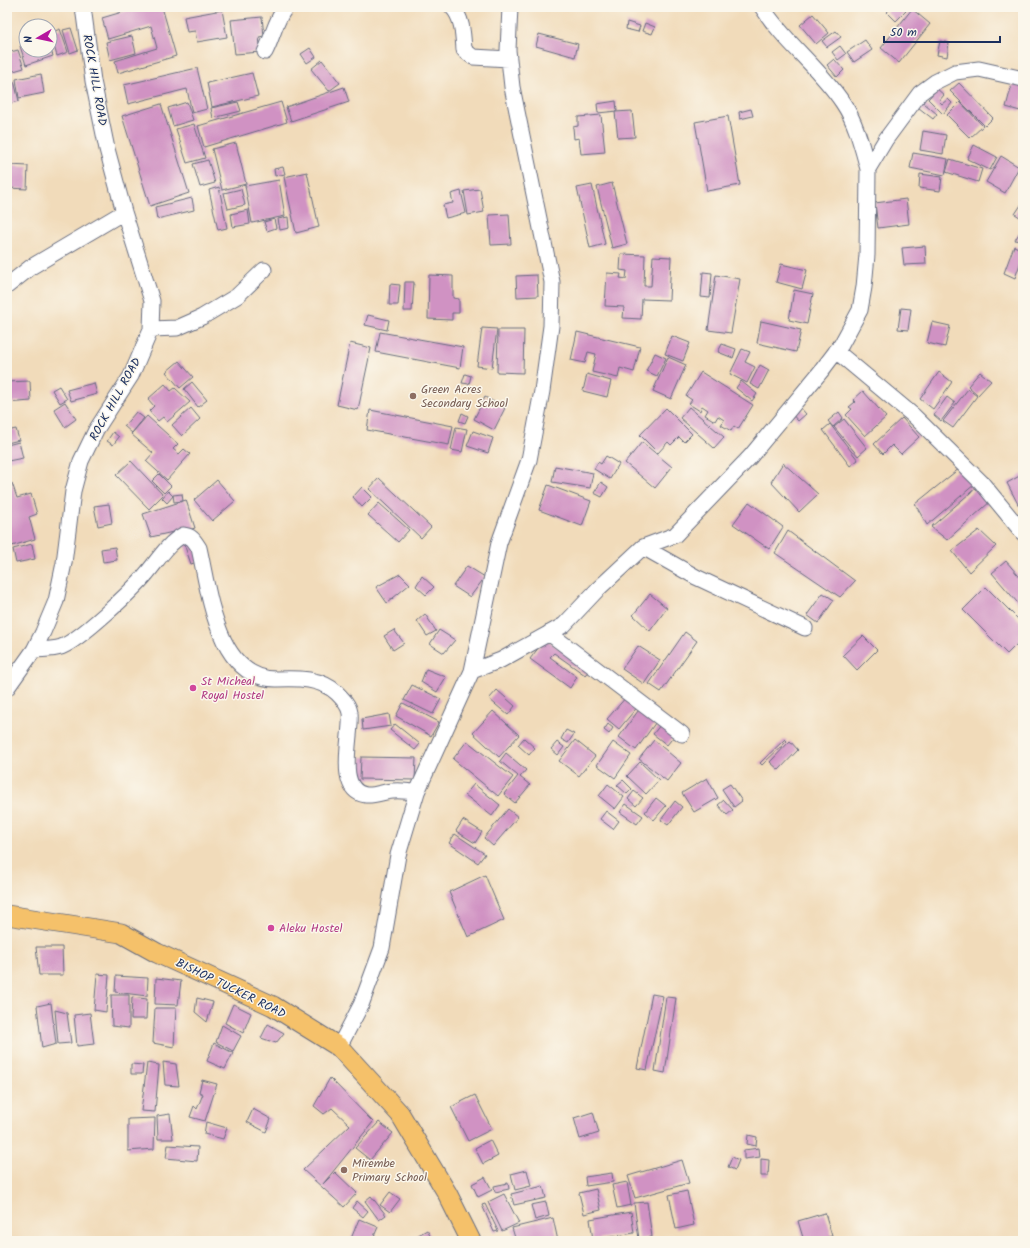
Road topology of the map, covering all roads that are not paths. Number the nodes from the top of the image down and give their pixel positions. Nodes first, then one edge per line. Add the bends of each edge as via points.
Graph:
1 (83, 7) edge
2 (286, 7) edge
3 (452, 7) edge
4 (510, 7) edge
5 (762, 7) edge
6 (265, 52) dead end
7 (509, 59) junction
8 (1023, 79) edge
9 (868, 168) junction
10 (124, 212) junction
11 (264, 270) dead end
12 (7, 286) edge
13 (151, 329) junction
14 (836, 351) junction
15 (1023, 533) edge
16 (643, 547) junction
17 (805, 628) dead end
18 (549, 633) junction
19 (34, 650) junction
20 (472, 671) junction
21 (7, 688) edge
22 (682, 734) dead end
23 (417, 792) junction
24 (7, 915) edge
25 (339, 1047) junction
26 (471, 1241) edge

1 - 10 street, ROCK HILL ROAD via 107,149
2 - 6 street via 278,16
3 - 7 street via 456,10 462,27 464,50 473,57
4 - 7 street
5 - 9 street via 844,103 860,138
7 - 20 street via 512,87 552,282 551,326 529,460 499,543
8 - 9 street via 979,69 955,72 935,82 920,93
9 - 14 street via 867,255 860,310
10 - 12 street via 31,267
10 - 13 street, ROCK HILL ROAD via 152,301
11 - 13 street via 237,296 202,317 177,328
13 - 19 street, ROCK HILL ROAD via 131,376 96,430 81,461 73,491 64,563 56,601
14 - 15 street via 914,416 980,482
14 - 16 street via 750,457 675,535
16 - 17 street via 696,577
16 - 18 street via 564,625
18 - 20 street via 501,660
18 - 22 street
19 - 21 street, ROCK HILL ROAD
19 - 23 street via 62,646 77,638 141,579 171,543 182,535 190,536 199,548 216,626 227,647 240,663 258,676 271,679 304,678 336,692 350,712 347,770 354,787 360,793 366,795 394,791
20 - 23 street
23 - 25 street via 398,855 382,948 361,1005
24 - 25 main road, BISHOP TUCKER ROAD via 121,933 157,953 273,1006
25 - 26 main road, BISHOP TUCKER ROAD via 400,1114 447,1193

